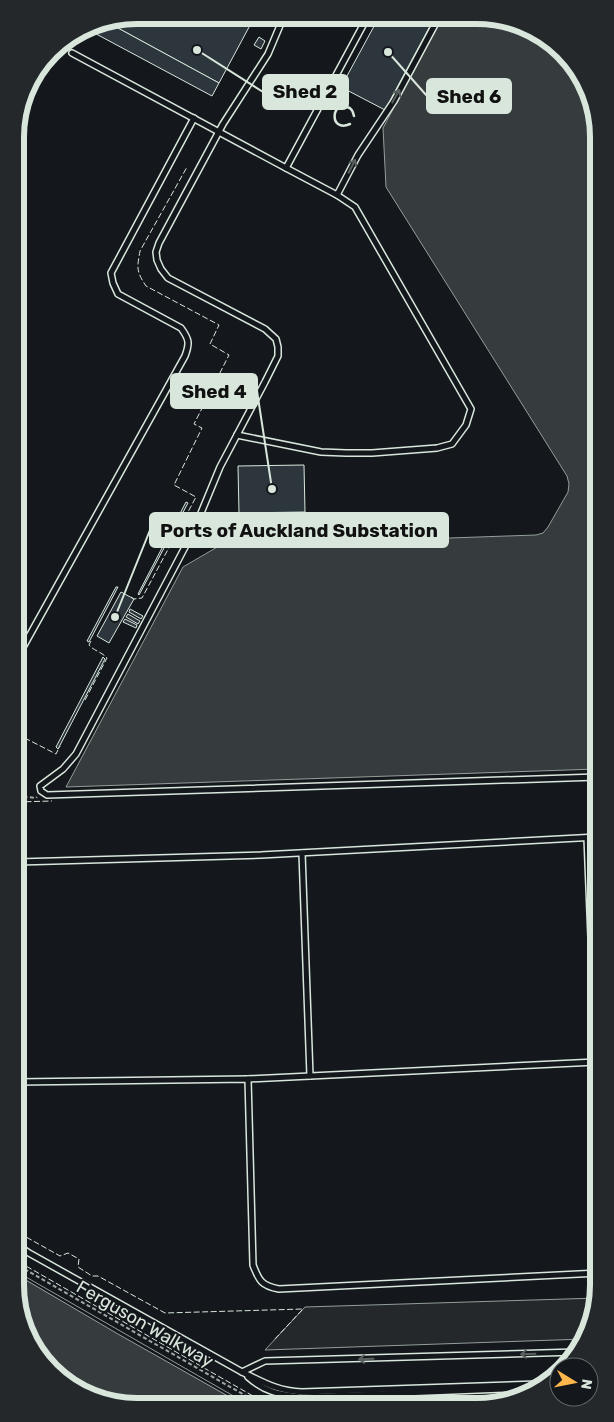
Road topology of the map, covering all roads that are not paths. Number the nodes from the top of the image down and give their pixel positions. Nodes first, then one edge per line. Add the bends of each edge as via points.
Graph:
1 (281, 24) edge
2 (364, 24) edge
3 (436, 24) edge
4 (72, 52) dead end
5 (194, 118) junction
6 (219, 132) junction
7 (286, 168) junction
8 (337, 195) junction
9 (237, 435) junction
10 (24, 645) edge
11 (590, 777) edge
12 (586, 838) junction
13 (590, 838) edge
14 (302, 853) junction
15 (24, 862) edge
16 (590, 928) edge
17 (590, 1062) edge
18 (310, 1076) junction
19 (248, 1079) junction
20 (24, 1082) edge
21 (24, 1250) edge
22 (590, 1273) edge
23 (568, 1352) edge
24 (242, 1372) junction
25 (531, 1384) edge
26 (523, 1388) edge

1 - 6 lane via 268,54
2 - 7 lane
8 -> 3 lane
4 - 5 lane
5 - 6 lane
5 - 10 lane via 112,273 118,294 181,328 189,345
6 - 7 lane
6 - 9 lane via 156,252 161,269 168,278 265,329 276,339 278,356
7 - 8 lane
8 - 9 lane via 355,207 471,409 466,425 452,444 372,453 322,452
9 - 11 lane via 194,530 76,754 63,769 40,786 43,793
12 - 13 lane
12 - 14 lane
12 - 16 lane
14 - 15 lane
14 - 18 lane
17 - 18 lane
18 - 19 lane
19 - 20 lane
19 - 22 lane via 254,1265 257,1277 267,1287 279,1290
21 - 24 lane
23 -> 24 lane via 266,1362
24 - 25 lane via 287,1392
24 - 26 lane via 259,1387 277,1394 300,1397

